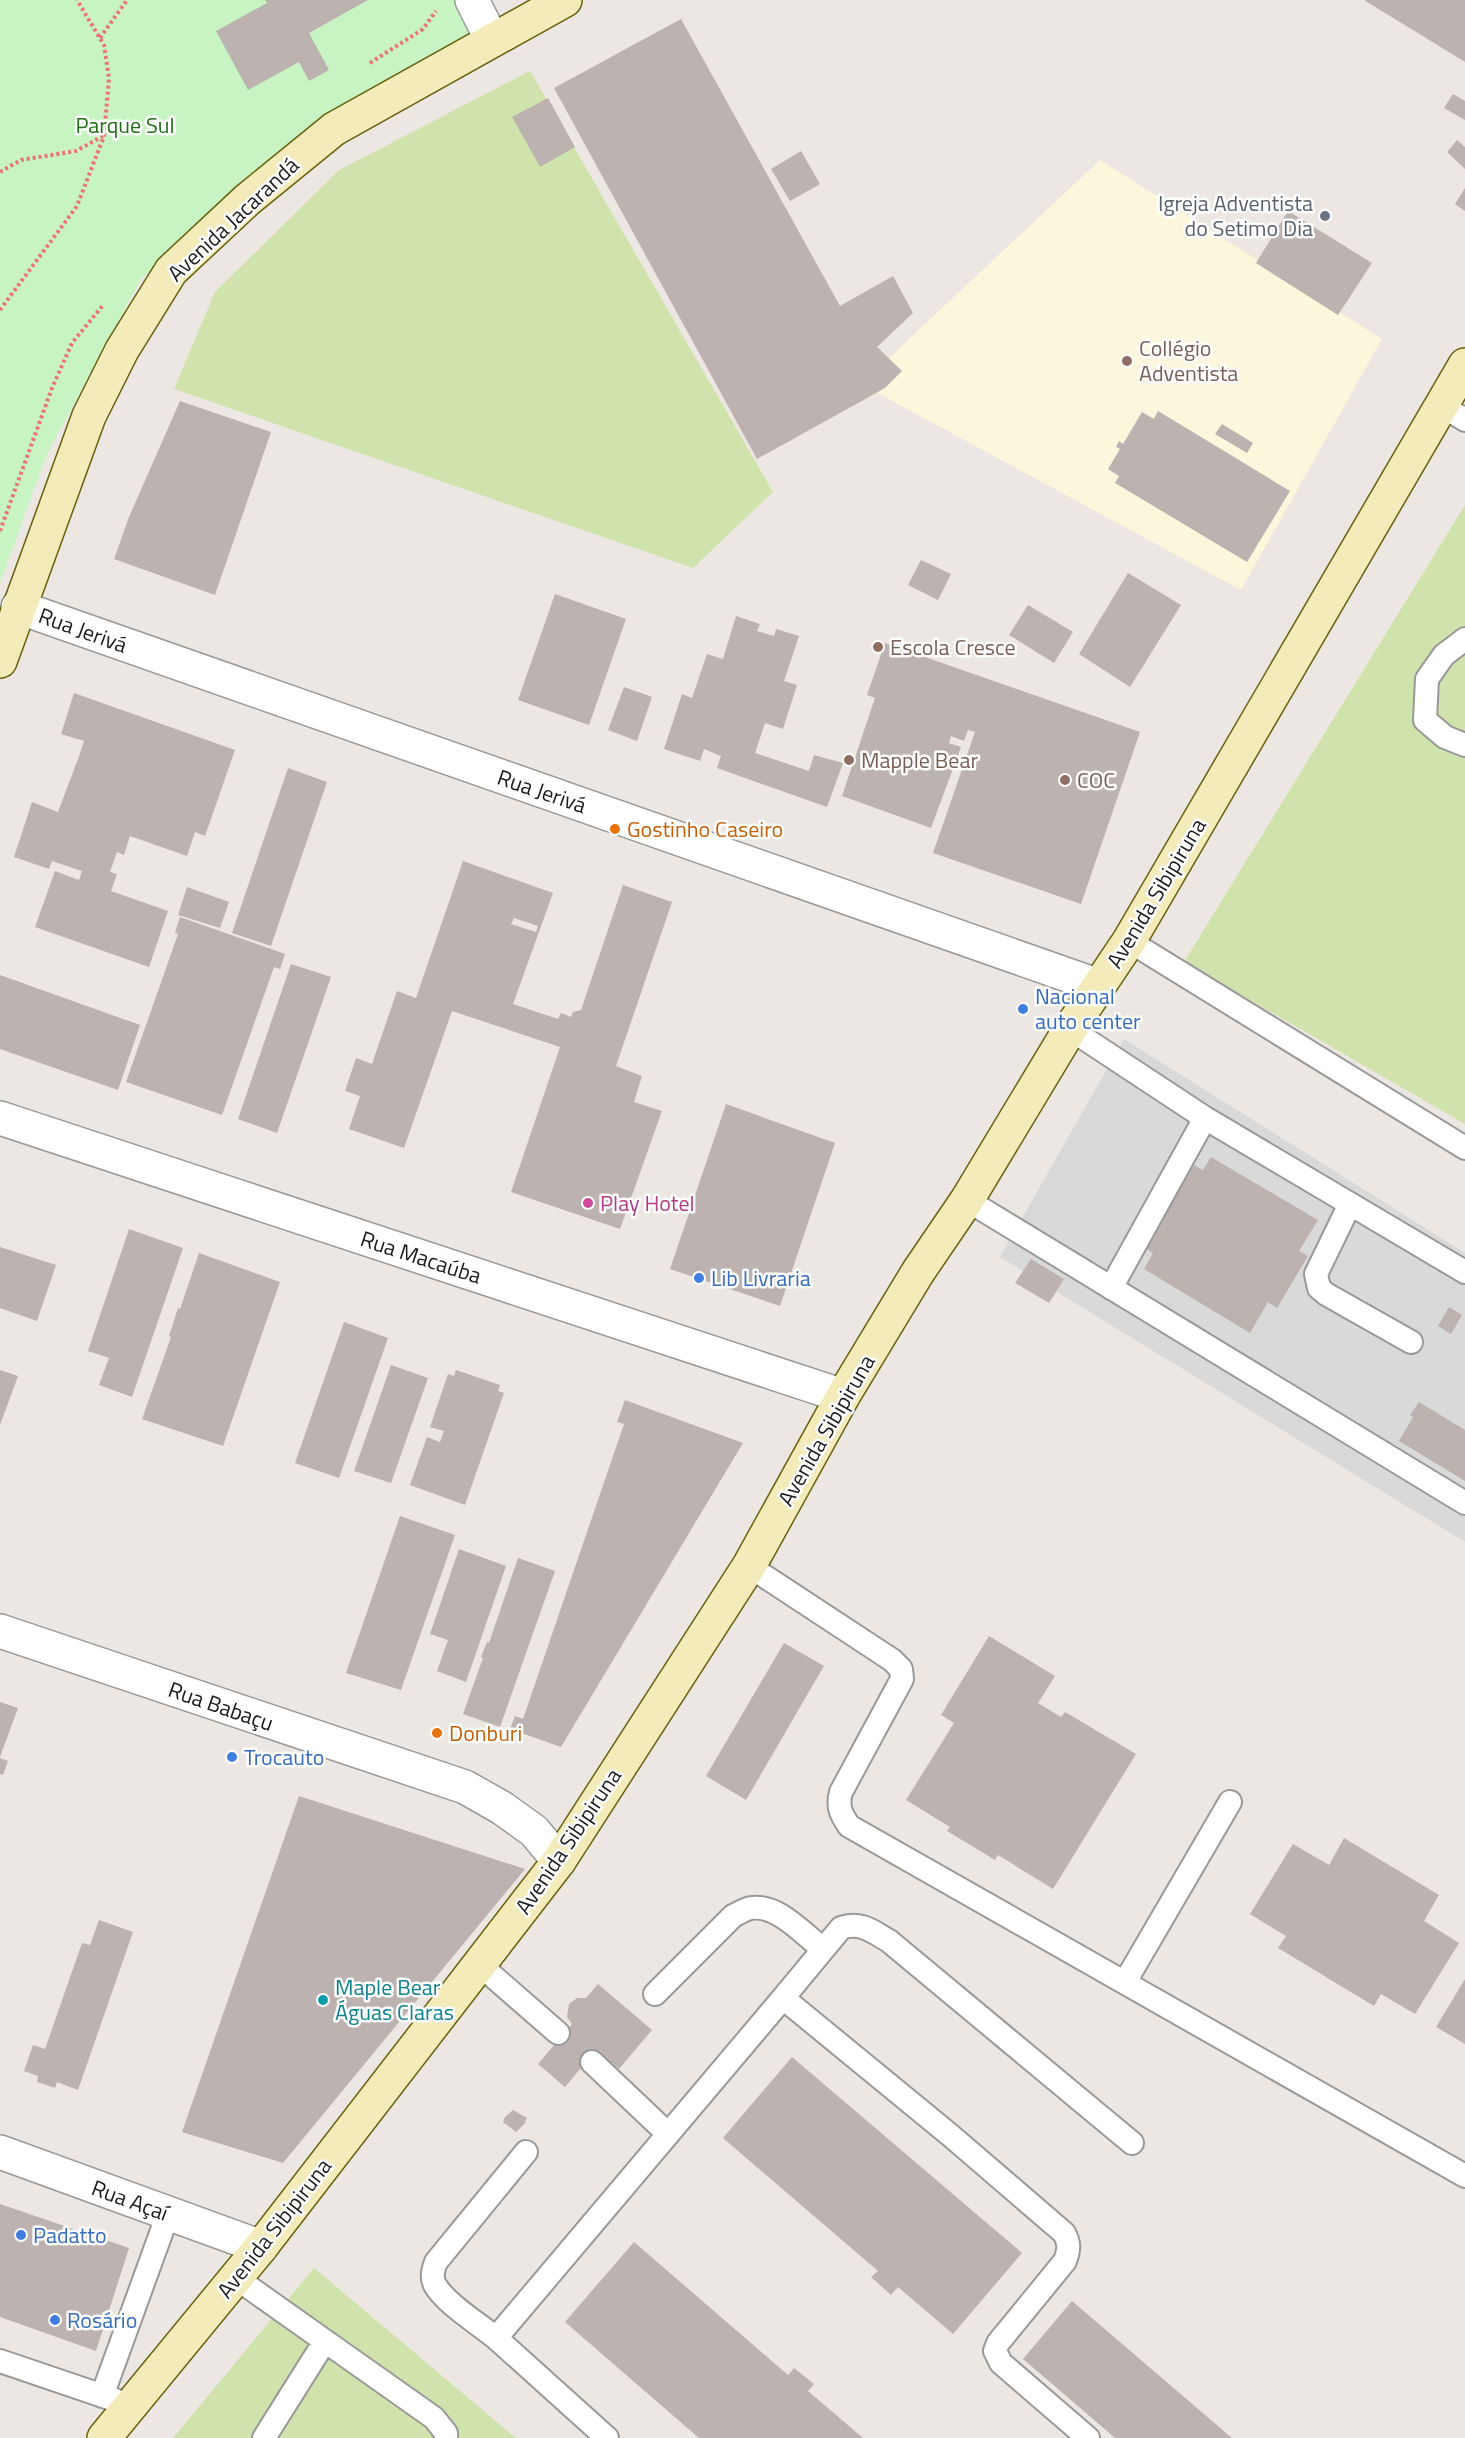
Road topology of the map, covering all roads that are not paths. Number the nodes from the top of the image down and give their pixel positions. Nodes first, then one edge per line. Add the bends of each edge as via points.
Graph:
1 (472, 0) edge
2 (565, 0) edge
3 (492, 40) junction
4 (1465, 365) edge
5 (1453, 412) edge
6 (18, 607) junction
7 (1465, 639) edge
8 (0, 661) edge
9 (1465, 745) edge
10 (1129, 941) junction
11 (1099, 986) junction
12 (1070, 1029) junction
13 (0, 1118) edge
14 (1205, 1118) junction
15 (1465, 1148) edge
16 (967, 1200) junction
17 (1350, 1204) junction
18 (1465, 1272) edge
19 (1111, 1288) junction
20 (1411, 1342) dead end
21 (843, 1396) junction
22 (1465, 1503) edge
23 (749, 1566) junction
24 (0, 1631) edge
25 (1230, 1802) dead end
26 (559, 1861) junction
27 (823, 1949) junction
28 (480, 1965) junction
29 (1125, 1982) junction
30 (655, 1994) dead end
31 (783, 1998) junction
32 (558, 2033) dead end
33 (592, 2062) dead end
34 (667, 2133) junction
35 (1132, 2143) dead end
36 (0, 2152) edge
37 (526, 2152) dead end
38 (1465, 2176) edge
39 (168, 2214) junction
40 (261, 2247) junction
41 (236, 2278) junction
42 (496, 2338) junction
43 (325, 2341) junction
44 (0, 2361) edge
45 (117, 2401) junction
46 (104, 2438) edge
47 (264, 2438) edge
48 (446, 2438) edge
49 (607, 2438) edge
50 (1088, 2438) edge

1 - 3 street
2 - 3 main road, Avenida Jacarandá
3 - 6 main road, Avenida Jacarandá via 334,129 248,200 171,272 122,350 89,416
4 - 5 main road, Avenida Sibipiruna
5 - 10 main road, Avenida Sibipiruna
6 - 8 main road, Avenida Jacarandá
6 - 11 street, Rua Jerivá
7 - 9 lane via 1444,655 1427,679 1425,720 1445,737
10 - 11 main road, Avenida Sibipiruna
10 - 15 lane
11 - 12 main road, Avenida Sibipiruna
12 - 14 lane
12 - 16 main road, Avenida Sibipiruna
13 - 21 street, Rua Macaúba
14 - 17 lane
14 - 19 lane
16 - 19 lane
16 - 21 main road, Avenida Sibipiruna
17 - 18 lane
17 - 20 lane via 1316,1274 1319,1288
19 - 22 lane
21 - 23 main road, Avenida Sibipiruna
23 - 26 main road, Avenida Sibipiruna
23 - 29 lane via 901,1668 902,1679 838,1803 849,1826
24 - 26 street, Rua Babaçu via 465,1788 502,1808 534,1832
25 - 29 lane
26 - 28 main road, Avenida Sibipiruna
27 - 30 lane via 777,1913 749,1908 733,1916
27 - 31 lane
27 - 35 lane via 841,1928 852,1924 889,1941
28 - 32 lane
28 - 40 main road, Avenida Sibipiruna
29 - 38 lane
31 - 34 lane
31 - 50 lane via 1064,2233 1069,2242 1065,2261 995,2351 1001,2363
33 - 34 lane
34 - 42 lane
36 - 39 street, Rua Açaí
37 - 42 lane via 436,2262 432,2273 435,2285 450,2301
39 - 40 street, Rua Açaí
39 - 45 lane
40 - 41 main road, Avenida Sibipiruna
41 - 43 lane
41 - 45 main road, Avenida Sibipiruna
42 - 49 lane
43 - 47 lane
43 - 48 lane via 434,2418
44 - 45 lane
45 - 46 main road, Avenida Sibipiruna

